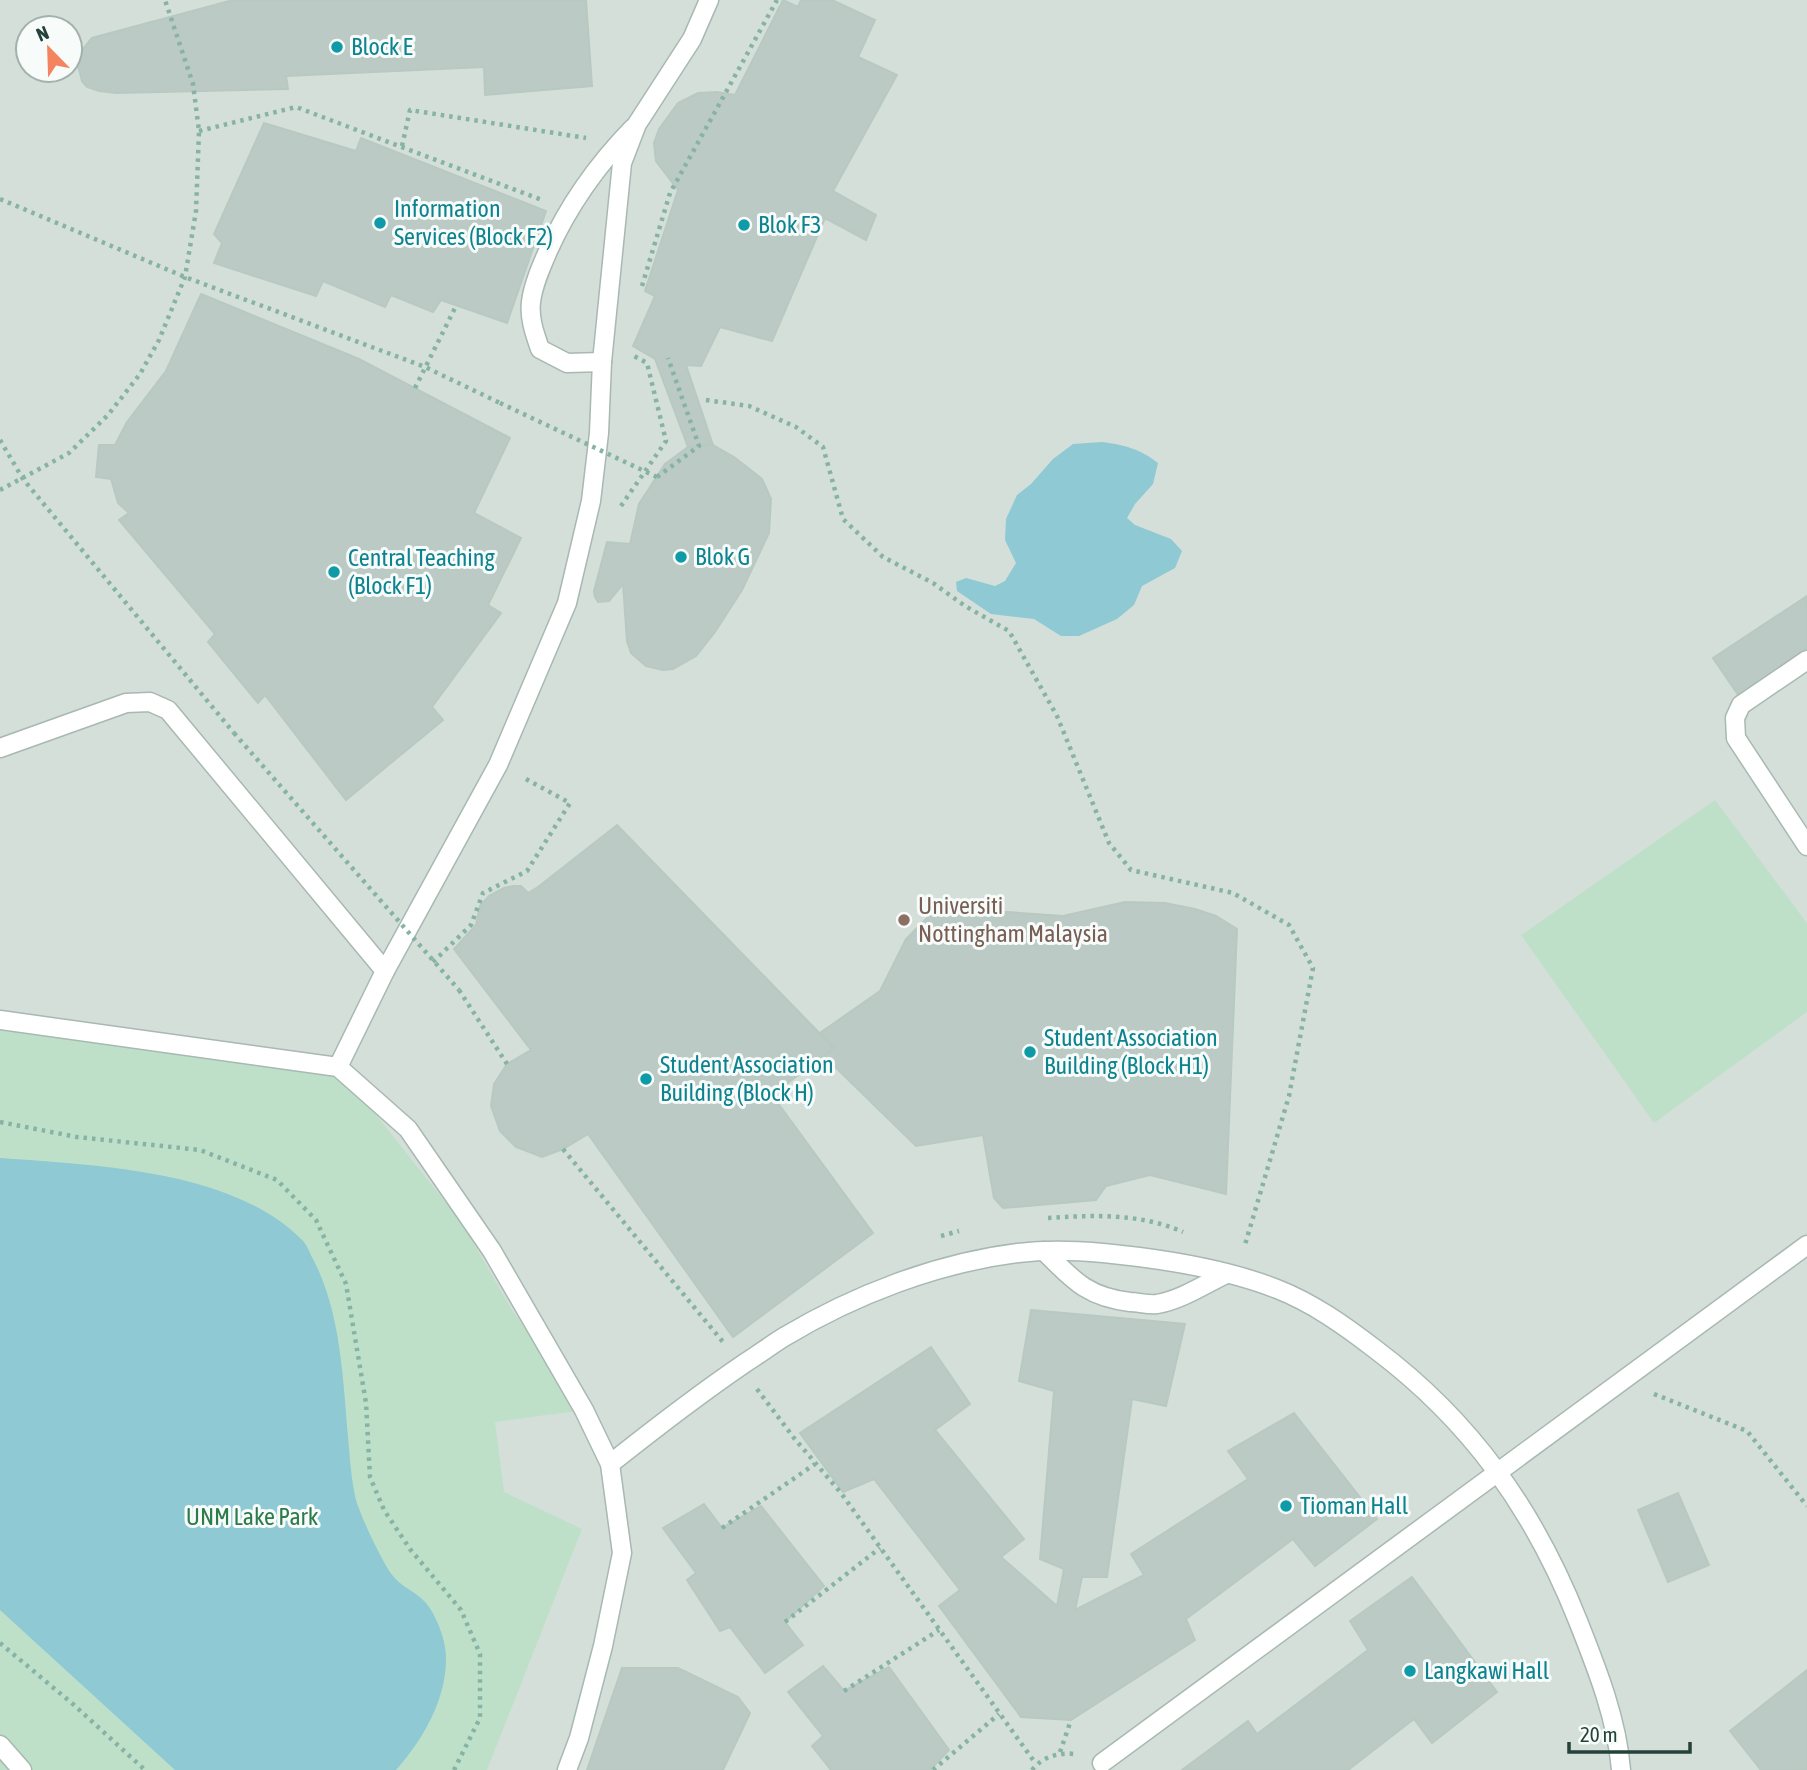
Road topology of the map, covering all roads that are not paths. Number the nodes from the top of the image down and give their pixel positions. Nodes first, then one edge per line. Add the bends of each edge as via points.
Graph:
1 (709, 0) edge
2 (637, 124) junction
3 (602, 362) junction
4 (1807, 660) edge
5 (0, 748) edge
6 (1807, 846) edge
7 (385, 971) junction
8 (0, 1020) edge
9 (338, 1067) junction
10 (1807, 1245) edge
11 (1044, 1251) junction
12 (1232, 1276) junction
13 (610, 1464) junction
14 (1499, 1471) junction
15 (0, 1745) edge
16 (1102, 1763) dead end
17 (22, 1770) edge
18 (567, 1770) edge
19 (1620, 1770) edge

1 - 2 lane via 692,39
2 - 3 lane via 622,163
2 - 3 lane via 583,185 539,272 531,302 532,326 540,349 567,363
3 - 7 lane via 591,501 567,603 498,765
4 - 6 lane via 1741,705 1735,718 1736,738
5 - 7 lane via 126,703 150,702 169,710
7 - 9 lane
8 - 9 lane
9 - 13 lane via 408,1129 492,1251
10 - 14 lane
11 - 12 lane via 1161,1260
11 - 12 lane via 1070,1277 1107,1299 1155,1304
11 - 13 lane via 946,1268 823,1315 712,1385
12 - 14 lane via 1278,1290 1342,1324 1442,1406
13 - 18 lane via 622,1553 603,1646
14 - 16 lane
14 - 19 lane via 1543,1541 1568,1595 1598,1670 1619,1748
15 - 17 lane

